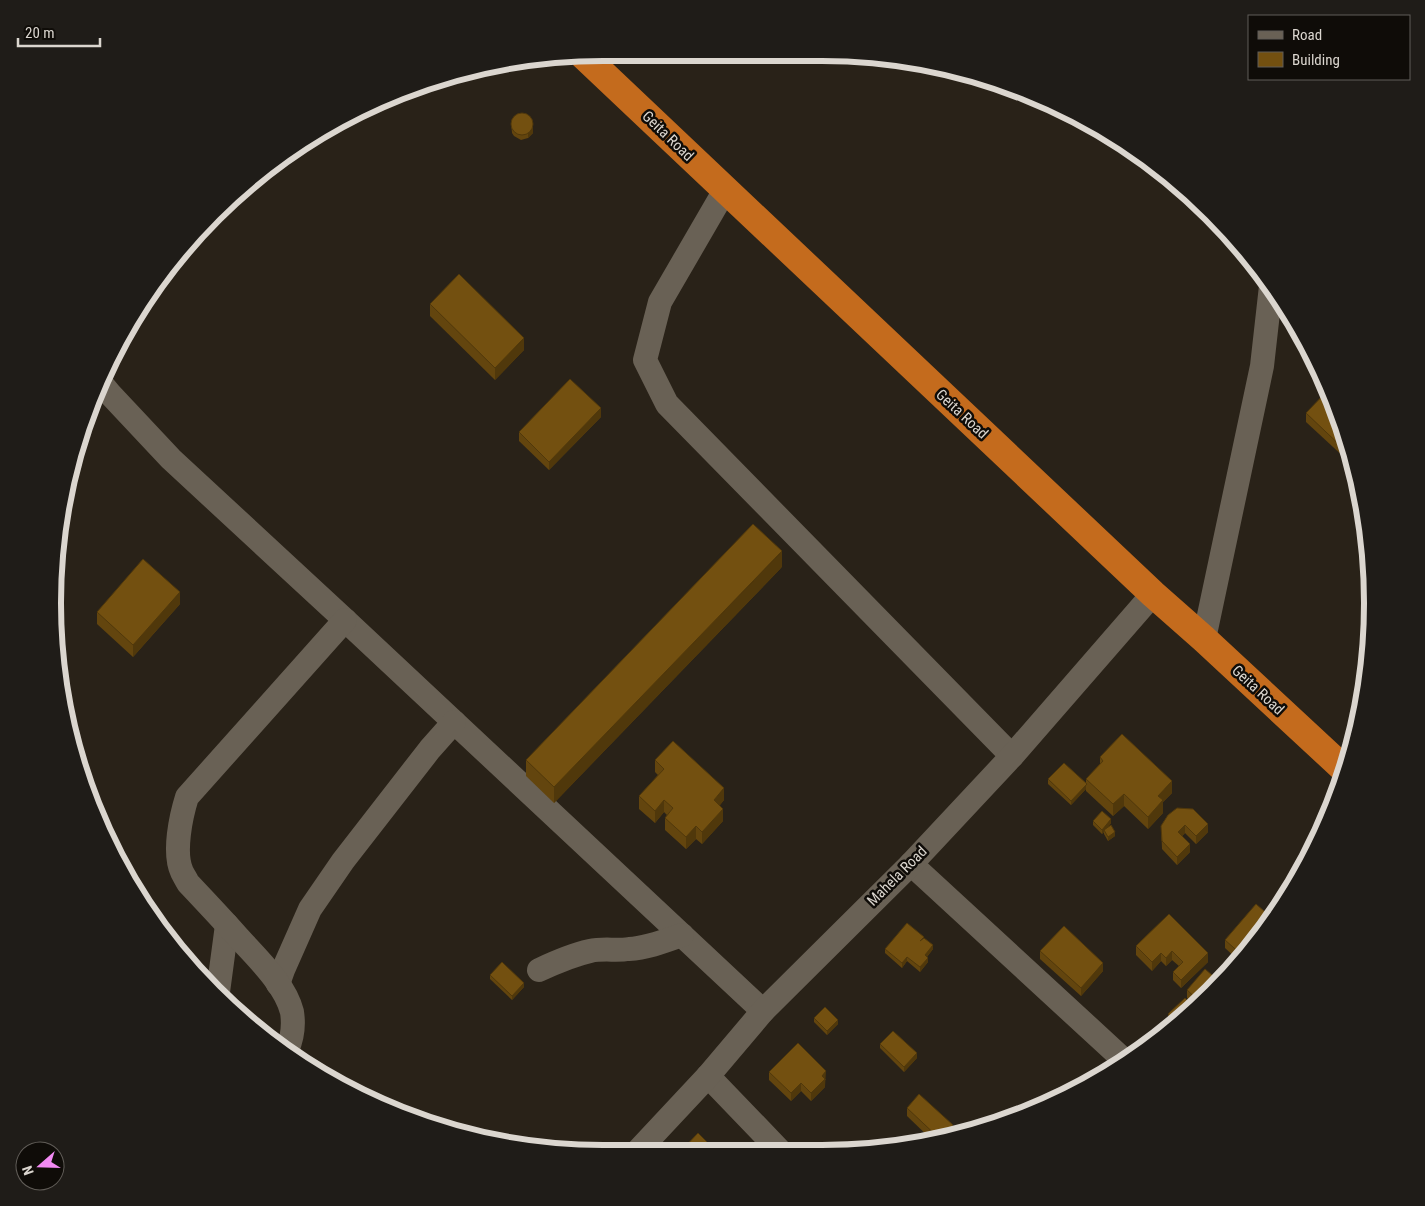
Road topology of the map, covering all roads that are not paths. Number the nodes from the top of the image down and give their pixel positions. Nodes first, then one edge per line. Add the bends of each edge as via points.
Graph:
1 (590, 61) edge
2 (725, 190) junction
3 (1270, 299) edge
4 (105, 388) edge
5 (1153, 594) junction
6 (345, 620) junction
7 (1204, 639) junction
8 (454, 722) junction
9 (1012, 756) junction
10 (1339, 764) edge
11 (911, 864) junction
12 (227, 925) junction
13 (682, 935) junction
14 (539, 970) dead end
15 (278, 984) junction
16 (219, 985) edge
17 (763, 1011) junction
18 (289, 1044) edge
19 (1119, 1056) edge
20 (708, 1076) junction
21 (643, 1145) edge
22 (774, 1145) edge

1 - 2 highway, Geita Road
2 - 5 highway, Geita Road
2 - 9 street via 660,302 645,360 667,404
3 - 7 street via 1262,366
4 - 6 street via 172,459
5 - 7 highway, Geita Road
5 - 9 street, Mahela Road
6 - 8 street
6 - 12 street via 187,797 178,839 181,871
7 - 10 highway, Geita Road
8 - 13 street
8 - 15 street via 430,748 310,909
9 - 11 street, Mahela Road
11 - 17 street, Mahela Road
11 - 19 street
12 - 15 street
12 - 16 street
13 - 14 street via 628,950 592,950
13 - 17 street
15 - 18 street via 292,1012
17 - 20 street, Mahela Road
20 - 21 street, Mahela Road
20 - 22 street

